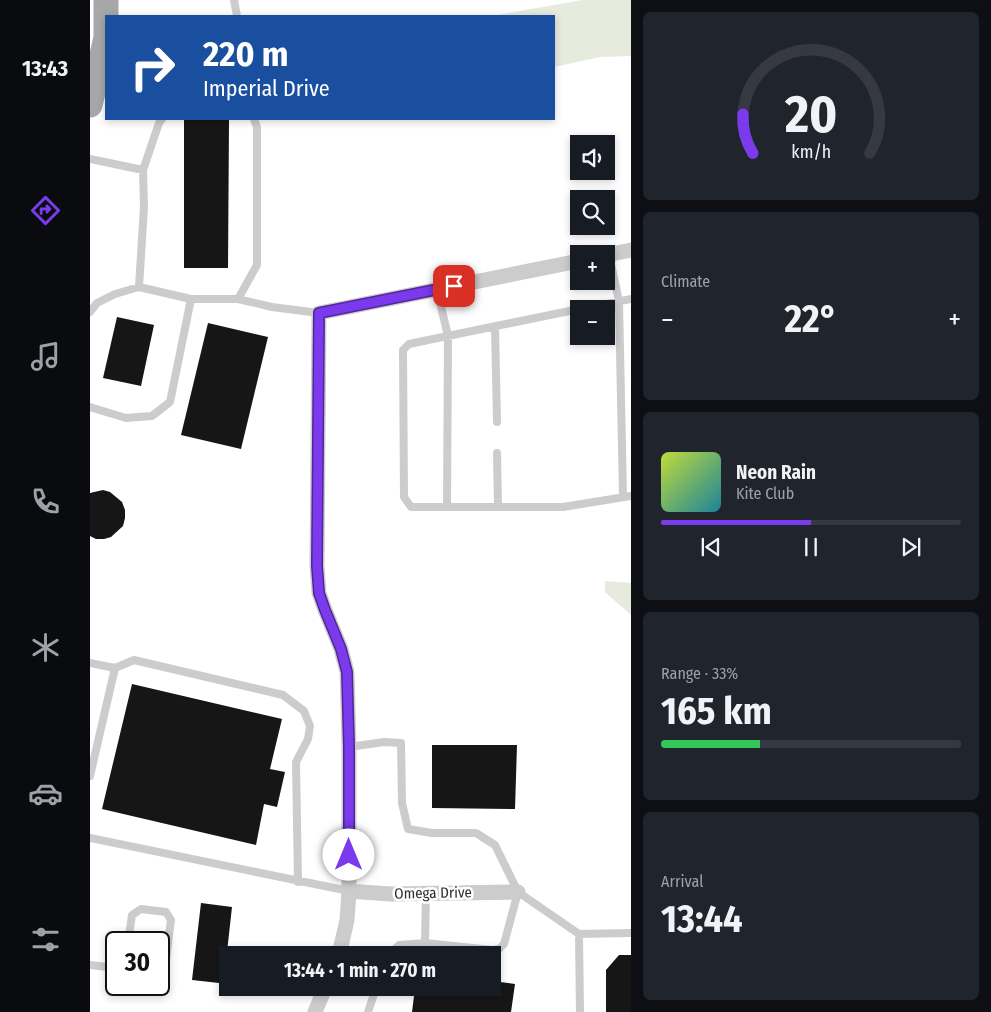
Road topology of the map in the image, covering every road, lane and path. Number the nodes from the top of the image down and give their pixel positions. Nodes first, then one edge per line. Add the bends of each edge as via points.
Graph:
1 (92, 0) edge
2 (106, 0) edge
3 (234, 0) edge
4 (90, 5) edge
5 (106, 15) edge
6 (237, 15) edge
7 (104, 54) edge
8 (90, 104) edge
9 (162, 120) edge
10 (254, 120) edge
11 (90, 159) edge
12 (143, 170) junction
13 (631, 250) edge
14 (615, 253) edge
15 (570, 263) edge
16 (615, 286) edge
17 (139, 287) junction
18 (437, 290) junction
19 (191, 299) junction
20 (238, 299) junction
21 (631, 299) edge
22 (619, 301) junction
23 (615, 302) edge
24 (570, 311) edge
25 (90, 312) edge
26 (319, 313) junction
27 (496, 327) junction
28 (448, 336) junction
29 (90, 407) edge
30 (497, 422) dead end
31 (497, 453) dead end
32 (627, 497) edge
33 (448, 507) junction
34 (498, 507) junction
35 (90, 663) edge
36 (115, 668) junction
37 (349, 747) junction
38 (90, 776) edge
39 (90, 838) edge
40 (298, 882) junction
41 (349, 891) junction
42 (518, 892) junction
43 (426, 893) junction
44 (130, 931) edge
45 (170, 931) edge
46 (631, 933) edge
47 (579, 934) junction
48 (425, 943) junction
49 (341, 946) edge
50 (398, 946) edge
51 (90, 965) edge
52 (105, 967) edge
53 (322, 996) edge
54 (373, 996) edge
55 (315, 1012) edge
56 (368, 1012) edge
57 (580, 1012) edge

1 - 4 main road
2 - 5 main road
3 - 6 lane
7 - 8 main road
9 - 12 lane
10 - 20 lane via 257,265
11 - 12 lane
12 - 17 lane
13 - 14 street
15 - 18 street
16 - 22 lane
17 - 19 lane
17 - 25 lane via 97,303
18 - 26 street
18 - 28 lane
19 - 20 lane
19 - 29 lane via 170,402 152,416 135,418
20 - 26 lane
21 - 22 lane
22 - 23 lane
22 - 32 lane
24 - 27 lane
26 - 37 street via 317,566 319,593 347,672
27 - 28 lane
27 - 30 lane
28 - 33 lane
28 - 33 lane via 409,344 404,350 404,497 411,507
31 - 34 lane
32 - 34 lane via 563,507
33 - 34 lane
35 - 36 lane
36 - 38 lane
36 - 40 lane via 134,660 283,694 304,711 310,726 308,739 296,762
37 - 41 street
37 - 42 lane via 401,743 402,803 408,829 432,833 476,833 495,845
39 - 40 lane
40 - 41 lane
41 - 43 street, Omega Drive
41 - 49 street
42 - 43 street, Omega Drive
42 - 47 lane
42 - 48 lane via 504,944 499,949
43 - 48 lane
44 - 45 lane via 132,915 141,909 166,912 171,920
46 - 47 lane
47 - 57 lane
48 - 50 lane
51 - 52 lane
53 - 55 street
54 - 56 lane

